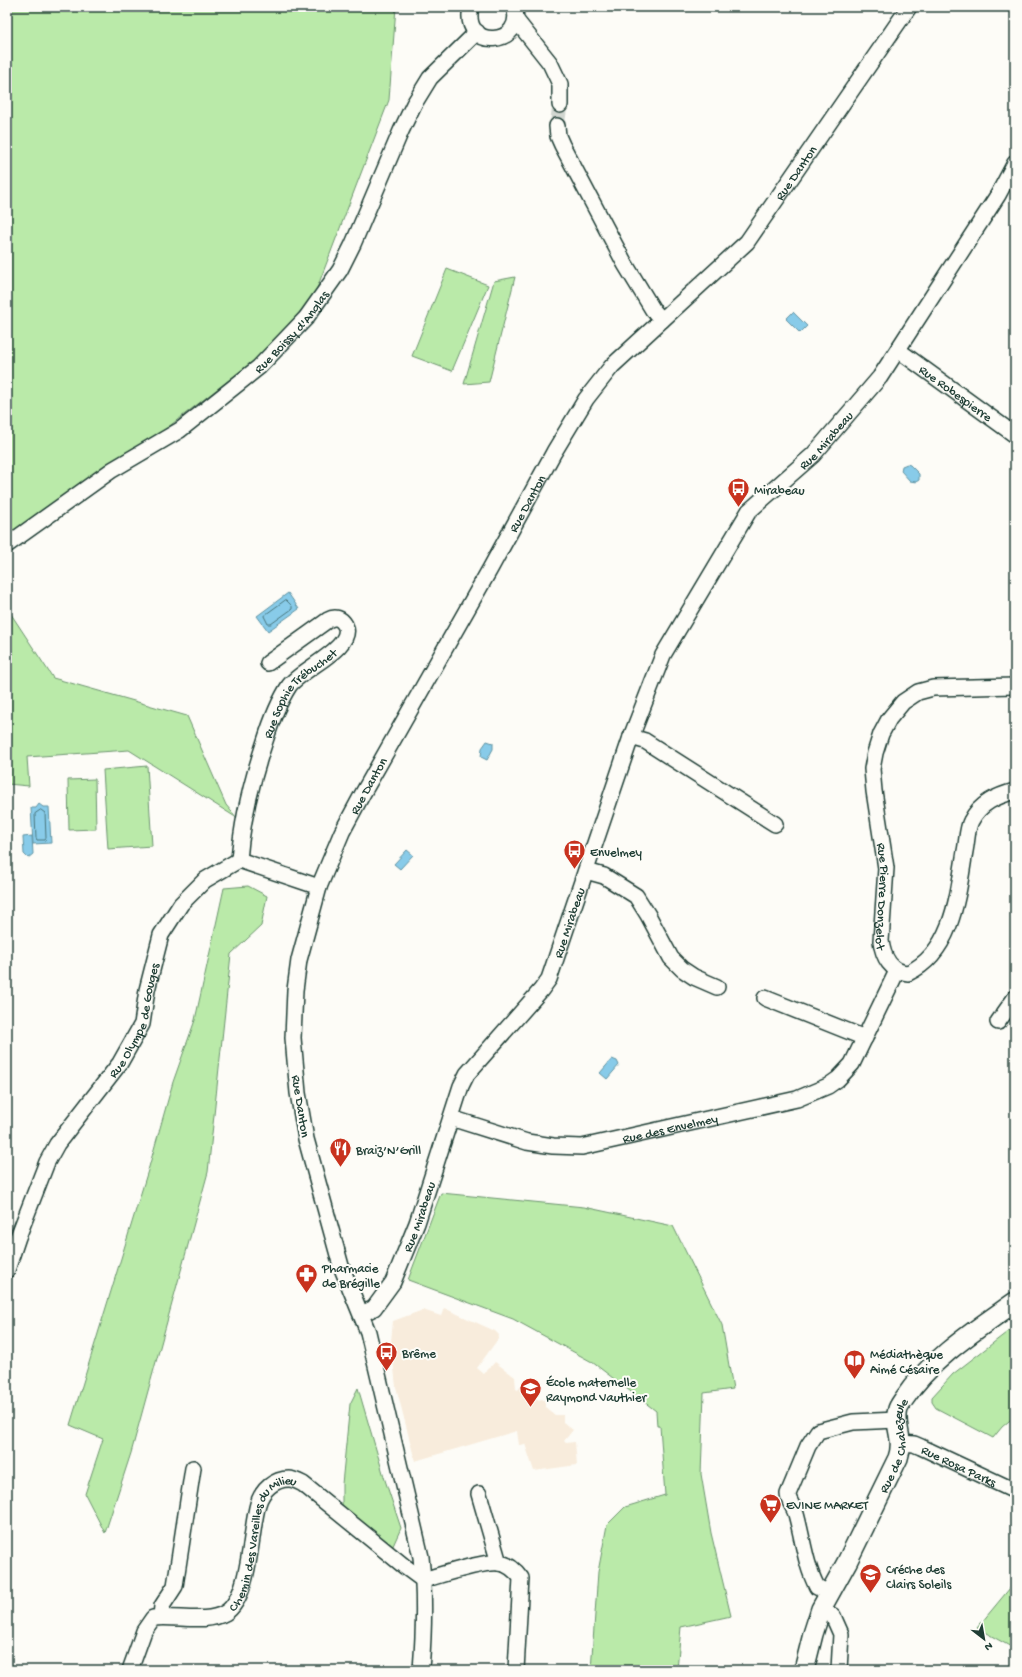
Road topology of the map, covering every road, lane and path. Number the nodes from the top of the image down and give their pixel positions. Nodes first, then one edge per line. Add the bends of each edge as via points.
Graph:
1 (471, 7) edge
2 (909, 7) edge
3 (515, 13) edge
4 (477, 32) junction
5 (560, 105) tunnel mouth
6 (557, 126) tunnel mouth
7 (1015, 162) edge
8 (662, 320) junction
9 (898, 350) junction
10 (1015, 435) edge
11 (7, 545) edge
12 (268, 663) dead end
13 (1015, 686) edge
14 (631, 737) junction
15 (1015, 791) edge
16 (775, 824) dead end
17 (239, 860) junction
18 (586, 871) junction
19 (319, 887) junction
20 (898, 971) junction
21 (717, 987) dead end
22 (765, 998) dead end
23 (1015, 998) edge
24 (998, 1022) dead end
25 (865, 1038) junction
26 (451, 1118) junction
27 (7, 1270) edge
28 (1015, 1302) edge
29 (362, 1314) junction
30 (897, 1420) junction
31 (902, 1443) junction
32 (193, 1468) dead end
33 (1015, 1491) edge
34 (479, 1494) dead end
35 (499, 1563) junction
36 (423, 1580) junction
37 (825, 1601) junction
38 (161, 1617) junction
39 (130, 1670) edge
40 (421, 1670) edge
41 (516, 1670) edge
42 (804, 1670) edge
43 (839, 1670) edge

1 - 4 street via 470,22
2 - 8 street, Rue Danton via 747,242
3 - 4 street via 513,27 502,38 486,38
3 - 5 street via 550,63 560,84
4 - 11 street, Rue Boissy d'Anglas via 430,78 414,104 340,270 306,318 259,367 180,430 112,470
6 - 8 street via 562,145 625,264
7 - 9 street, Rue Mirabeau via 998,195
8 - 19 street, Rue Danton via 612,366 586,399 362,793
9 - 10 street, Rue Robespierre
9 - 14 street, Rue Mirabeau via 880,377 813,455 749,511 663,655
12 - 17 street, Rue Sophie Trébuchet via 333,617 345,625 345,641 294,679 272,720 253,775 241,832
13 - 20 street, Rue Pierre Donzelot via 933,688 918,692 903,702 889,718 881,734 872,769 886,868 881,941 882,950 891,966
14 - 16 street via 645,741
14 - 18 street, Rue Mirabeau
15 - 20 street via 996,796 980,807 970,822 956,907 947,930 926,963 908,973
17 - 19 street
17 - 27 street, Rue Olympe de Gouges via 205,880 181,904 161,935 147,990 142,1024 120,1064 58,1144 48,1162
18 - 21 street, Rue Mirabeau via 604,876 636,896 671,958 694,977
18 - 26 street, Rue Mirabeau via 549,979 468,1074 461,1086
19 - 29 street, Rue Danton via 299,960 295,990 293,1038 298,1093 306,1139 341,1266
20 - 25 street, Rue des Envelmey
22 - 25 street
23 - 24 street
25 - 26 street, Rue des Envelmey via 852,1064 838,1079 797,1099 582,1147 527,1142
26 - 29 street, Rue Mirabeau via 417,1223 393,1282 374,1308
28 - 30 street, Rue de Chalezeule via 951,1349 917,1382 898,1409
29 - 36 street via 421,1557
30 - 31 street, Rue de Chalezeule
30 - 37 street via 853,1422 818,1431 808,1446 788,1494 795,1512 809,1571
31 - 33 street, Rue Rosa Parks via 914,1444
31 - 37 street, Rue de Chalezeule via 898,1458 874,1508
32 - 38 street via 175,1586 162,1606
34 - 35 street
35 - 36 street
35 - 41 street via 516,1571 521,1578
36 - 38 street, Chemin des Vareilles du Milieu via 303,1484 290,1478 275,1481 258,1502 250,1558 238,1598 226,1612 212,1618
36 - 40 street via 424,1636
37 - 42 street, Rue de Chalezeule
37 - 43 street via 841,1634
38 - 39 street via 153,1618 144,1631

